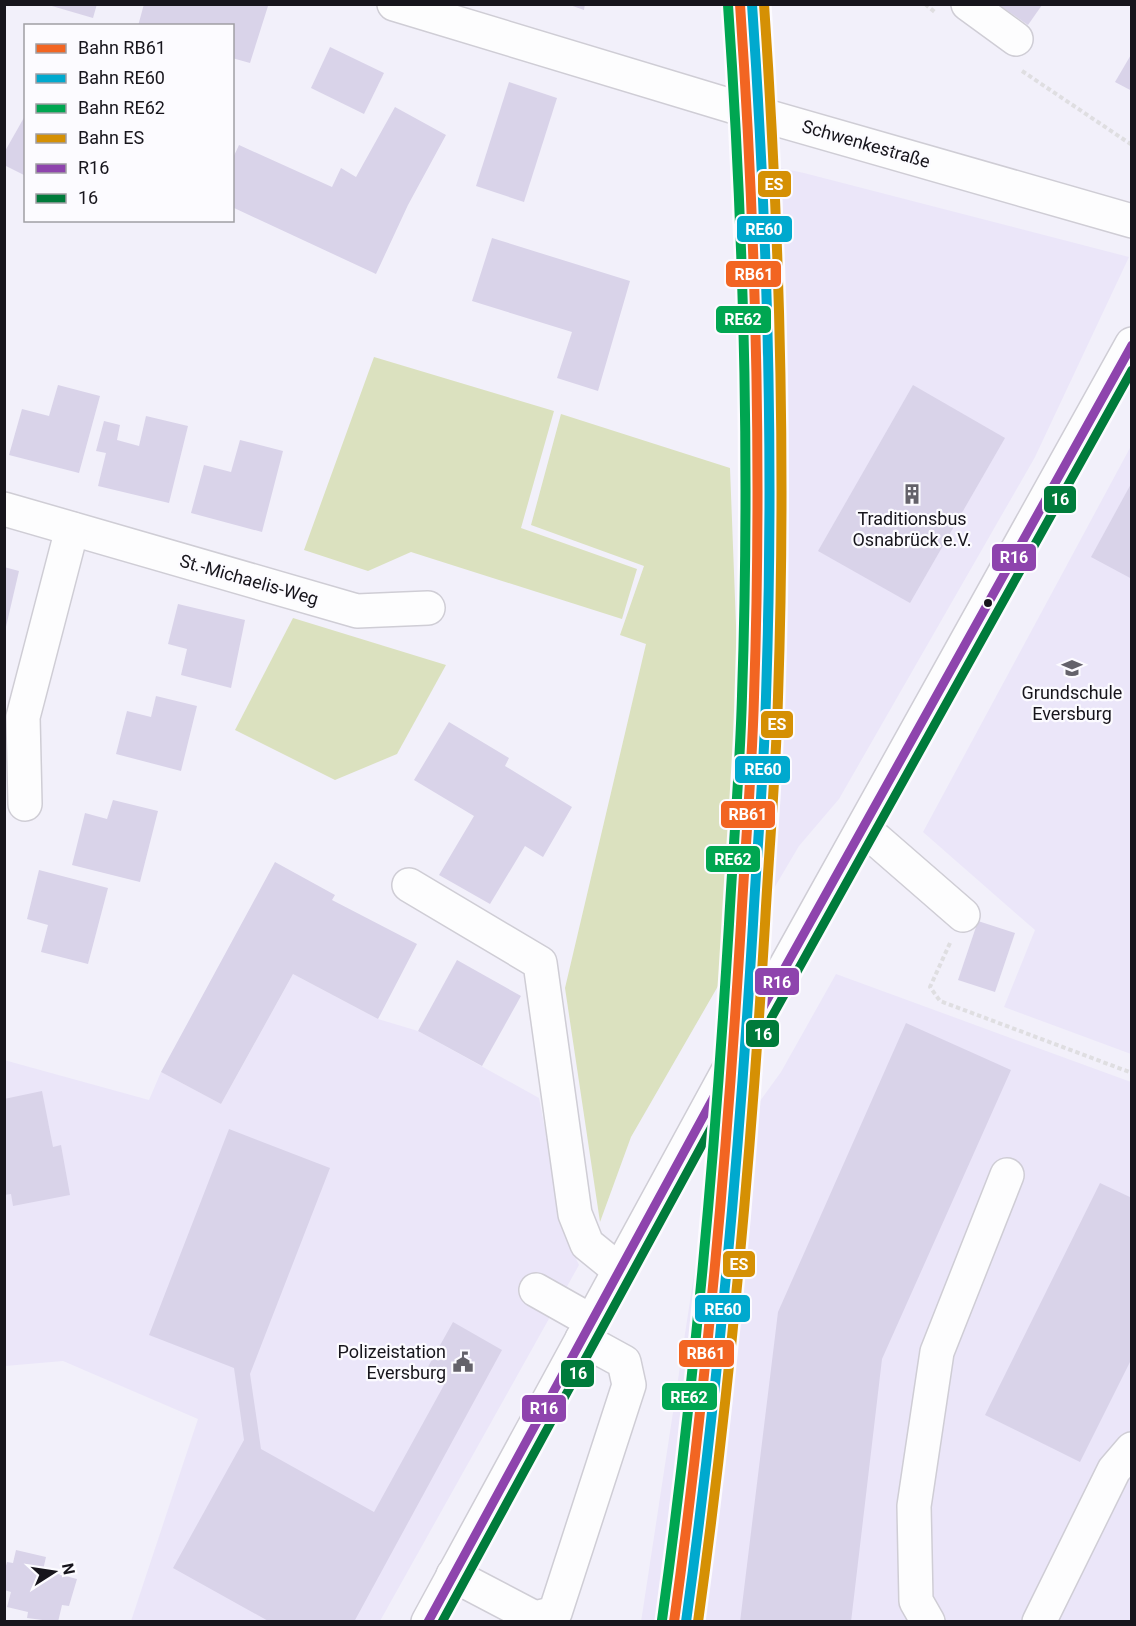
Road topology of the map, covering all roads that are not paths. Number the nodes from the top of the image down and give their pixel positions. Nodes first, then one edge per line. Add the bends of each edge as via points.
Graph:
1 (394, 4) edge
2 (956, 11) edge
3 (1015, 52) road end
4 (1131, 221) edge
5 (1131, 344) edge
6 (4, 509) edge
7 (72, 529) junction
8 (428, 608) dead end
9 (25, 804) dead end
10 (863, 828) junction
11 (409, 885) dead end
12 (963, 915) road end
13 (1007, 1175) dead end
14 (619, 1270) junction
15 (536, 1290) dead end
16 (586, 1330) junction
17 (1131, 1449) edge
18 (453, 1575) junction
19 (428, 1622) edge
20 (928, 1622) edge
21 (1039, 1622) edge

1 - 4 street, Schwenkestraße
2 - 3 street
5 - 10 street
6 - 7 street, St.-Michaelis-Weg
7 - 8 street, St.-Michaelis-Weg via 357,611
7 - 9 street via 23,717
10 - 12 street
10 - 14 street
11 - 14 street via 540,963 575,1214 587,1244
13 - 20 street via 937,1352 914,1506 915,1601
14 - 16 street
15 - 16 street
16 - 18 street
16 - 18 street via 624,1362 629,1385 555,1613 535,1618
17 - 21 street via 1114,1470
18 - 19 street

